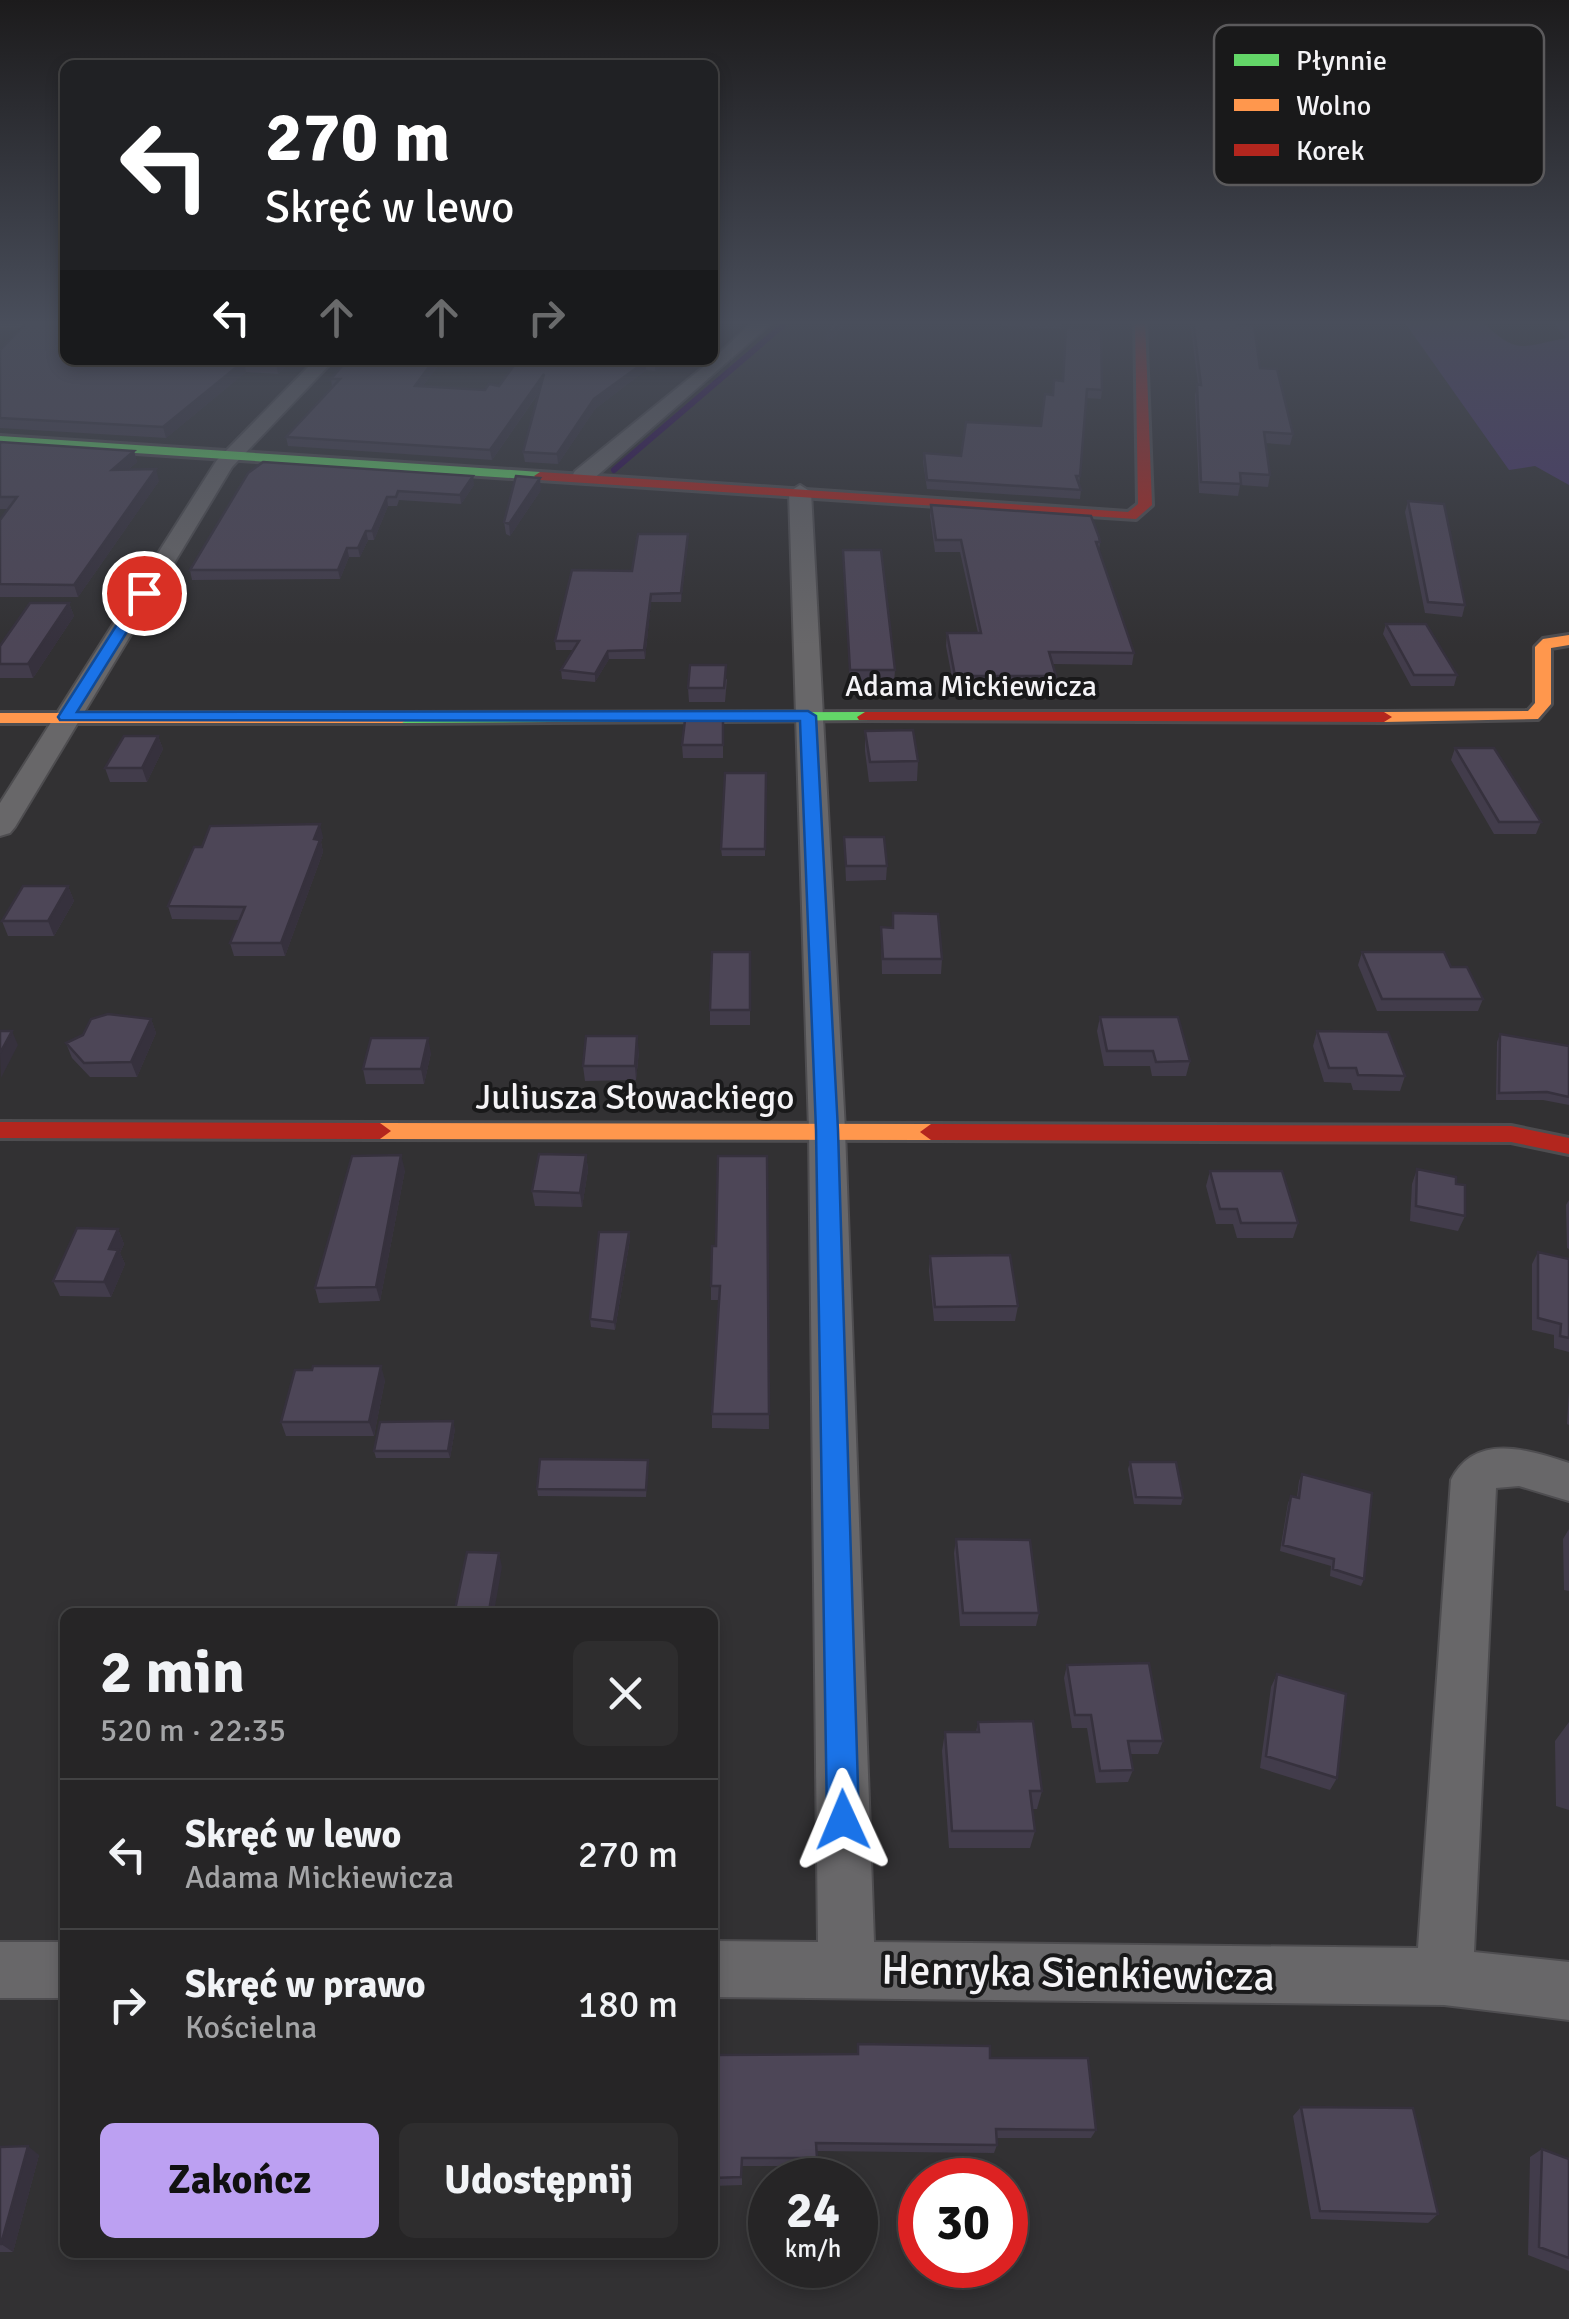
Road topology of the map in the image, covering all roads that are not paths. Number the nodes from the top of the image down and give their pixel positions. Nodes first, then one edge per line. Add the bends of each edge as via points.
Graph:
1 (259, 428) edge
2 (638, 428) edge
3 (1143, 428) edge
4 (0, 440) edge
5 (234, 454) junction
6 (582, 476) junction
7 (800, 492) junction
8 (1569, 640) edge
9 (808, 716) junction
10 (66, 717) junction
11 (0, 718) edge
12 (0, 826) edge
13 (0, 1130) edge
14 (827, 1130) junction
15 (1569, 1146) edge
16 (1569, 1482) edge
17 (850, 1969) junction
18 (0, 1970) edge
19 (60, 1970) edge
20 (718, 1970) edge
21 (1444, 1977) junction
22 (1569, 1991) edge

1 - 5 street
2 - 6 street
3 - 7 street via 1145,505 1118,517
4 - 5 street
5 - 6 street
5 - 10 street
6 - 7 street
7 - 9 street
8 - 9 street, Adama Mickiewicza via 1543,646 1541,710 1519,718
9 - 10 street, Adama Mickiewicza
9 - 14 street
10 - 11 street, Adama Mickiewicza
10 - 12 street
13 - 14 street, Juliusza Słowackiego
14 - 15 street, Juliusza Słowackiego via 1511,1134
14 - 17 street
16 - 21 street via 1508,1466 1485,1469 1474,1480
17 - 20 street, Henryka Sienkiewicza
17 - 21 street, Henryka Sienkiewicza
18 - 19 street
21 - 22 street, Henryka Sienkiewicza

